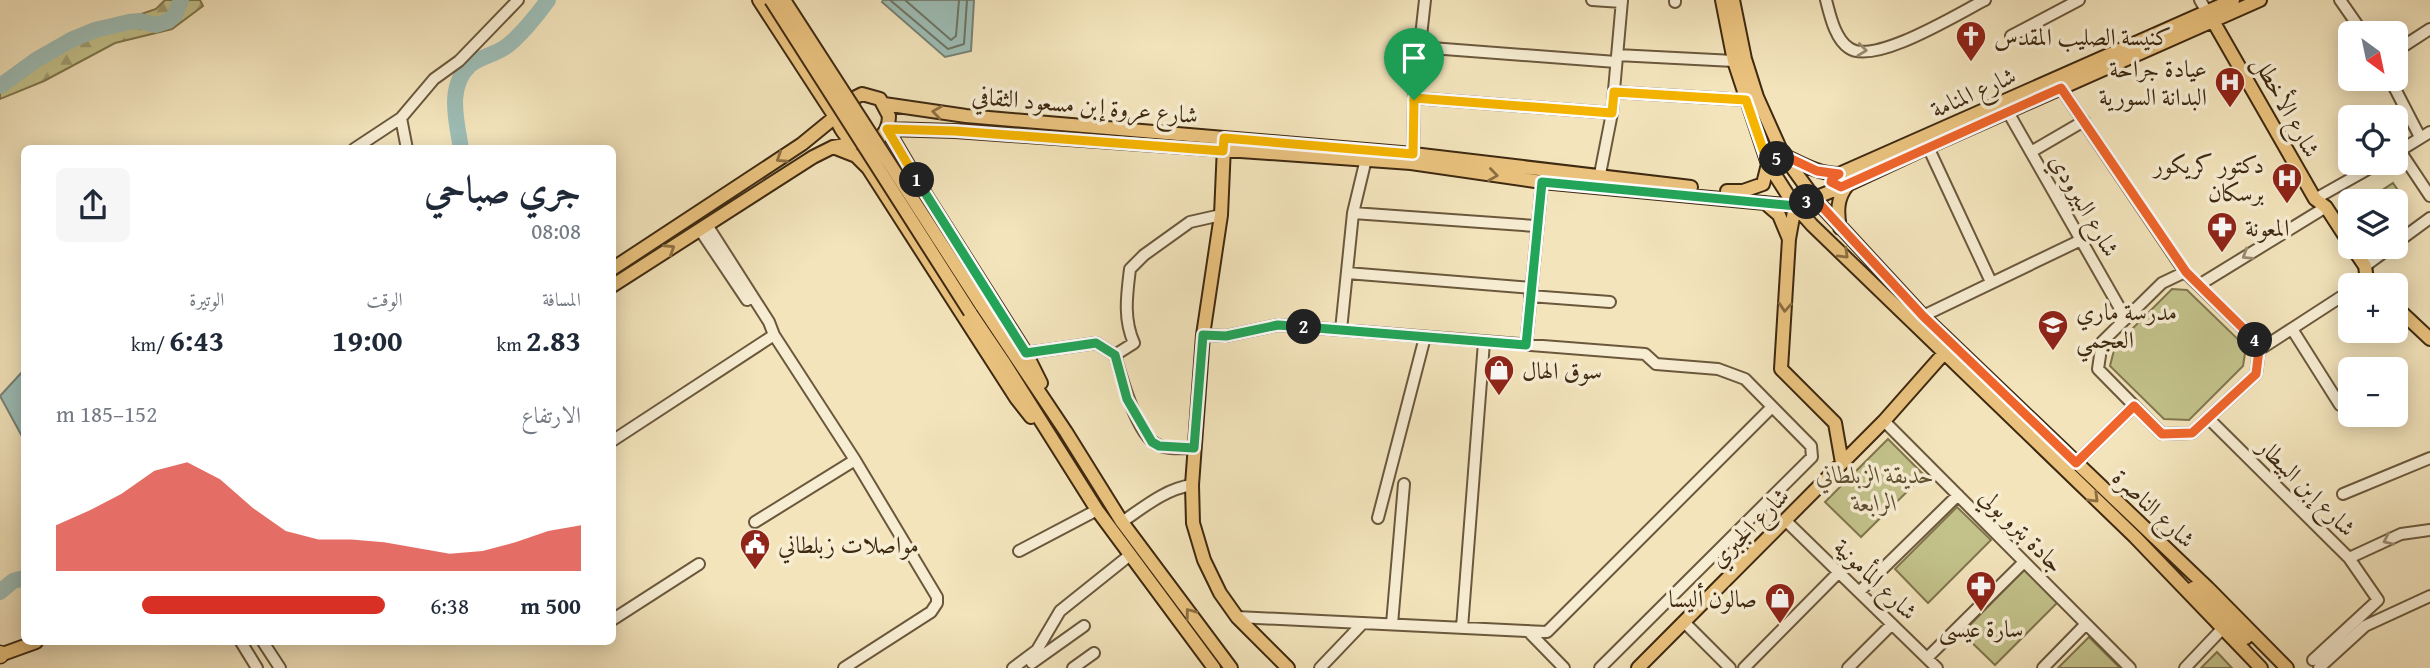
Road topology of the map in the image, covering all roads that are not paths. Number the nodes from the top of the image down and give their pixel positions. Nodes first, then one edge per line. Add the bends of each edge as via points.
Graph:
1 (518, 0) edge
2 (527, 0) edge
3 (760, 0) edge
4 (771, 0) edge
5 (784, 0) edge
6 (1424, 0) edge
7 (1592, 0) edge
8 (1722, 0) edge
9 (1733, 0) edge
10 (1826, 0) edge
11 (1985, 0) edge
12 (2079, 0) edge
13 (2200, 0) edge
14 (2233, 0) edge
15 (2260, 0) edge
16 (2340, 0) edge
17 (1622, 1) edge
18 (2210, 16) junction
19 (2355, 21) edge
20 (2430, 29) edge
21 (2183, 33) junction
22 (2011, 36) dead end
23 (2226, 40) junction
24 (2408, 43) edge
25 (472, 46) junction
26 (1418, 47) junction
27 (1617, 58) junction
28 (1734, 61) junction
29 (2061, 88) junction
30 (2398, 91) edge
31 (1614, 92) junction
32 (1414, 98) junction
33 (1746, 100) junction
34 (884, 104) junction
35 (2008, 112) junction
36 (1612, 113) junction
37 (835, 117) junction
38 (401, 118) junction
39 (2084, 121) junction
40 (887, 129) junction
41 (915, 130) junction
42 (2425, 135) edge
43 (857, 143) junction
44 (360, 145) edge
45 (406, 145) edge
46 (1224, 145) junction
47 (2408, 146) edge
48 (833, 147) junction
49 (1928, 147) junction
50 (2031, 152) junction
51 (1413, 154) junction
52 (1783, 155) junction
53 (905, 158) junction
54 (1366, 159) junction
55 (1768, 164) junction
56 (2408, 166) edge
57 (1600, 174) junction
58 (2362, 175) edge
59 (1542, 182) junction
60 (1843, 182) junction
61 (2430, 196) edge
62 (1815, 199) junction
63 (1762, 201) junction
64 (2321, 203) junction
65 (1796, 206) junction
66 (1353, 212) junction
67 (1221, 215) junction
68 (2430, 218) edge
69 (1536, 226) junction
70 (704, 227) junction
71 (2338, 227) edge
72 (1840, 228) junction
73 (2408, 234) edge
74 (1789, 239) junction
75 (2081, 240) junction
76 (2360, 259) edge
77 (2375, 259) edge
78 (616, 266) edge
79 (2365, 266) junction
80 (2186, 272) junction
81 (1347, 273) junction
82 (2365, 273) edge
83 (1991, 282) junction
84 (616, 283) edge
85 (2199, 285) junction
86 (1530, 292) junction
87 (2338, 299) edge
88 (1610, 302) dead end
89 (975, 309) junction
90 (1923, 316) junction
91 (2408, 317) edge
92 (2126, 319) junction
93 (2292, 329) junction
94 (1341, 330) junction
95 (774, 335) junction
96 (1203, 335) junction
97 (2429, 335) edge
98 (1424, 337) junction
99 (1484, 342) junction
100 (1526, 345) junction
101 (2259, 350) junction
102 (1945, 352) junction
103 (1026, 353) junction
104 (1115, 355) junction
105 (2338, 402) edge
106 (2134, 406) junction
107 (1772, 407) junction
108 (2208, 418) junction
109 (1884, 421) junction
110 (1066, 432) junction
111 (616, 437) edge
112 (1194, 448) junction
113 (2430, 458) edge
114 (855, 460) junction
115 (1069, 463) junction
116 (1842, 463) junction
117 (2076, 463) junction
118 (1404, 484) dead end
119 (1192, 485) junction
120 (2343, 494) dead end
121 (1958, 495) junction
122 (1097, 510) junction
123 (1378, 518) dead end
124 (1785, 520) junction
125 (755, 522) dead end
126 (1122, 522) junction
127 (2430, 530) edge
128 (2135, 537) junction
129 (1019, 551) dead end
130 (1130, 555) junction
131 (2349, 558) junction
132 (2024, 562) junction
133 (699, 564) dead end
134 (1839, 572) junction
135 (1859, 592) junction
136 (2430, 596) edge
137 (616, 617) edge
138 (1237, 617) junction
139 (1684, 622) junction
140 (1363, 623) junction
141 (1392, 624) junction
142 (1892, 624) junction
143 (2087, 624) junction
144 (1084, 626) dead end
145 (1462, 628) junction
146 (2222, 629) dead end
147 (1528, 631) junction
148 (28, 645) edge
149 (242, 645) edge
150 (265, 645) edge
151 (1094, 653) dead end
152 (0, 655) edge
153 (1927, 658) junction
154 (2316, 664) edge
155 (257, 668) edge
156 (280, 668) edge
157 (844, 668) edge
158 (1013, 668) edge
159 (1026, 668) edge
160 (1073, 668) edge
161 (1214, 668) edge
162 (1231, 668) edge
163 (1288, 668) edge
164 (1320, 668) edge
165 (1564, 668) edge
166 (1601, 668) edge
167 (1638, 668) edge
168 (1730, 668) edge
169 (1744, 668) edge
170 (1848, 668) edge
171 (1937, 668) edge
172 (2043, 668) edge
173 (2130, 668) edge
174 (2185, 668) edge
175 (2261, 668) edge
176 (2275, 668) edge
177 (2287, 668) edge

1 - 25 street
2 - 25 street
3 - 37 main road
4 - 89 main road, bridge
5 - 89 main road, bridge
6 - 26 street
7 - 17 street
8 - 28 main road, شارع الناصرة
9 - 52 main road, شارع الناصرة via 1757,97
10 -> 11 street via 1832,25 1849,49 1868,53 1892,47
12 - 22 street
13 - 18 street
14 - 18 main road, شارع المنامة
15 - 18 main road, شارع المنامة
16 - 19 street
17 - 27 street
18 - 21 main road, شارع المنامة
18 - 23 main road, شارع الأخطل
18 - 60 main road, شارع المنامة
20 - 24 street
21 - 23 main road
21 - 29 main road, شارع المنامة
23 - 64 main road, شارع الأخطل
25 - 38 street via 434,79
26 - 27 street
26 - 32 street
27 - 28 street
27 - 31 street
28 - 33 main road, شارع الناصرة
29 - 35 main road, شارع المنامة
29 - 39 street
30 - 42 street
31 - 33 street
31 - 36 street
32 - 36 street
32 - 51 street
33 - 55 main road, شارع الناصرة
34 - 37 main road via 869,94 856,95
34 - 40 main road via 889,116
46 -> 34 main road, شارع عروة إبن مسعود الثقافي
35 - 49 main road, شارع المنامة
35 - 50 street, شارع البيرودي
36 - 57 street
37 - 43 main road via 845,135
37 -> 78 main road via 802,144
38 - 44 street
38 - 45 street
39 - 50 street
39 - 80 street
40 - 41 main road, شارع عروة إبن مسعود الثقافي
40 - 43 main road via 875,142
40 - 53 main road
41 - 46 main road, شارع عروة إبن مسعود الثقافي
41 - 53 main road via 906,143
42 - 47 street
43 - 48 main road
46 - 51 main road, شارع عروة إبن مسعود الثقافي
46 - 54 main road, شارع عروة إبن مسعود الثقافي
46 - 67 main road
48 - 70 main road
48 - 115 main road via 856,156 868,168 1016,398
49 - 60 main road, شارع المنامة
49 - 83 street
50 - 75 street, شارع البيرودي
51 - 57 main road, شارع عروة إبن مسعود الثقافي
52 - 55 main road
52 - 60 main road
52 - 62 main road, شارع الناصرة
53 - 103 main road
54 -> 59 main road, شارع عروة إبن مسعود الثقافي
54 - 66 street
55 - 57 main road, شارع عروة إبن مسعود الثقافي via 1763,184 1731,192
55 - 65 main road, شارع الناصرة
56 - 61 street
58 - 64 street
59 - 63 main road, شارع عروة إبن مسعود الثقافي
59 - 69 street
60 - 62 main road, شارع المنامة
60 - 72 main road
62 - 65 main road, شارع عروة إبن مسعود الثقافي
62 - 72 main road, شارع الناصرة
63 - 65 main road, شارع عروة إبن مسعود الثقافي
63 - 74 main road via 1779,215
64 - 71 main road, شارع الأخطل
64 -> 85 street
65 - 74 main road
65 -> 102 main road, شارع الناصرة
66 - 69 street
66 - 81 street
67 - 96 main road
67 - 104 street via 1190,222 1130,269 1127,316 1134,343
68 - 73 street
69 - 86 street
84 -> 70 main road
70 - 95 street
72 - 90 main road, شارع الناصرة
74 -> 116 main road via 1781,369 1835,422
75 - 83 street
75 - 92 street, شارع البيرودي
76 - 79 main road, شارع الأخطل
77 - 79 street
79 - 82 main road, شارع الأخطل
80 - 85 street
80 - 92 street via 2162,283
81 - 86 street
81 - 94 street
83 - 90 street
85 - 101 street via 2257,342
86 - 88 street
86 - 100 street
87 - 93 street
89 - 110 main road
89 - 115 main road
90 - 117 main road, شارع الناصرة
91 - 97 main road
92 - 106 street via 2102,342 2098,369
93 - 101 street
93 - 105 street
94 - 96 street via 1278,325 1226,336
94 - 98 street
95 - 111 street
95 - 114 street
96 - 112 main road
98 - 99 street
98 - 123 street
99 - 100 street
99 - 145 street
100 - 107 street via 1645,354 1656,364 1718,369 1745,379
101 - 108 street via 2256,374
102 - 109 main road, شارع الجبري
102 -> 128 main road, شارع الناصرة
103 - 104 street via 1096,343
103 - 110 main road
104 - 112 street via 1127,399 1152,442
106 - 108 street via 2162,434 2192,433
106 - 117 street
107 - 147 street via 1547,632
107 - 166 street via 1811,446 1812,457
108 - 131 street, شارع إبن البيطار
109 - 116 main road, شارع الجبري
109 - 121 street, جادة بترو بولي
110 - 126 main road
112 - 119 main road
113 - 120 street
114 - 125 street
114 - 157 street via 935,592 937,603 931,612
115 - 122 main road
116 - 124 main road, شارع الجبري
117 - 177 main road, شارع الناصرة
118 - 141 street
119 - 126 street via 1161,495
119 - 138 main road via 1194,523 1204,560
121 - 132 street, جادة بترو بولي
121 - 135 street
122 - 129 street
122 - 130 main road
124 - 134 street, شارع المأمونية
124 - 139 main road, شارع الجبري
162 -> 126 main road
127 -> 131 street via 2401,534
128 - 175 main road, شارع الناصرة
128 - 176 main road
130 - 158 street via 1060,611 1037,650
130 - 161 main road
131 - 154 street, شارع إبن البيطار via 2378,600
132 - 143 street, جادة بترو بولي
132 - 153 street
133 - 137 street
134 - 135 street, شارع المأمونية
134 - 169 street
135 - 142 street, شارع المأمونية
136 - 154 street via 2365,626
138 - 140 street
138 - 163 main road
139 - 167 main road, شارع الجبري
139 - 168 street
140 - 141 street
140 - 164 street
141 - 145 street
142 - 153 street, شارع المأمونية
142 - 170 street
143 - 172 street
143 - 173 street, جادة بترو بولي
144 - 159 street
145 - 147 street
146 - 174 street
147 - 165 street
148 - 152 main road
149 - 155 street
150 - 156 street
151 - 160 street
153 - 171 street, شارع المأمونية

